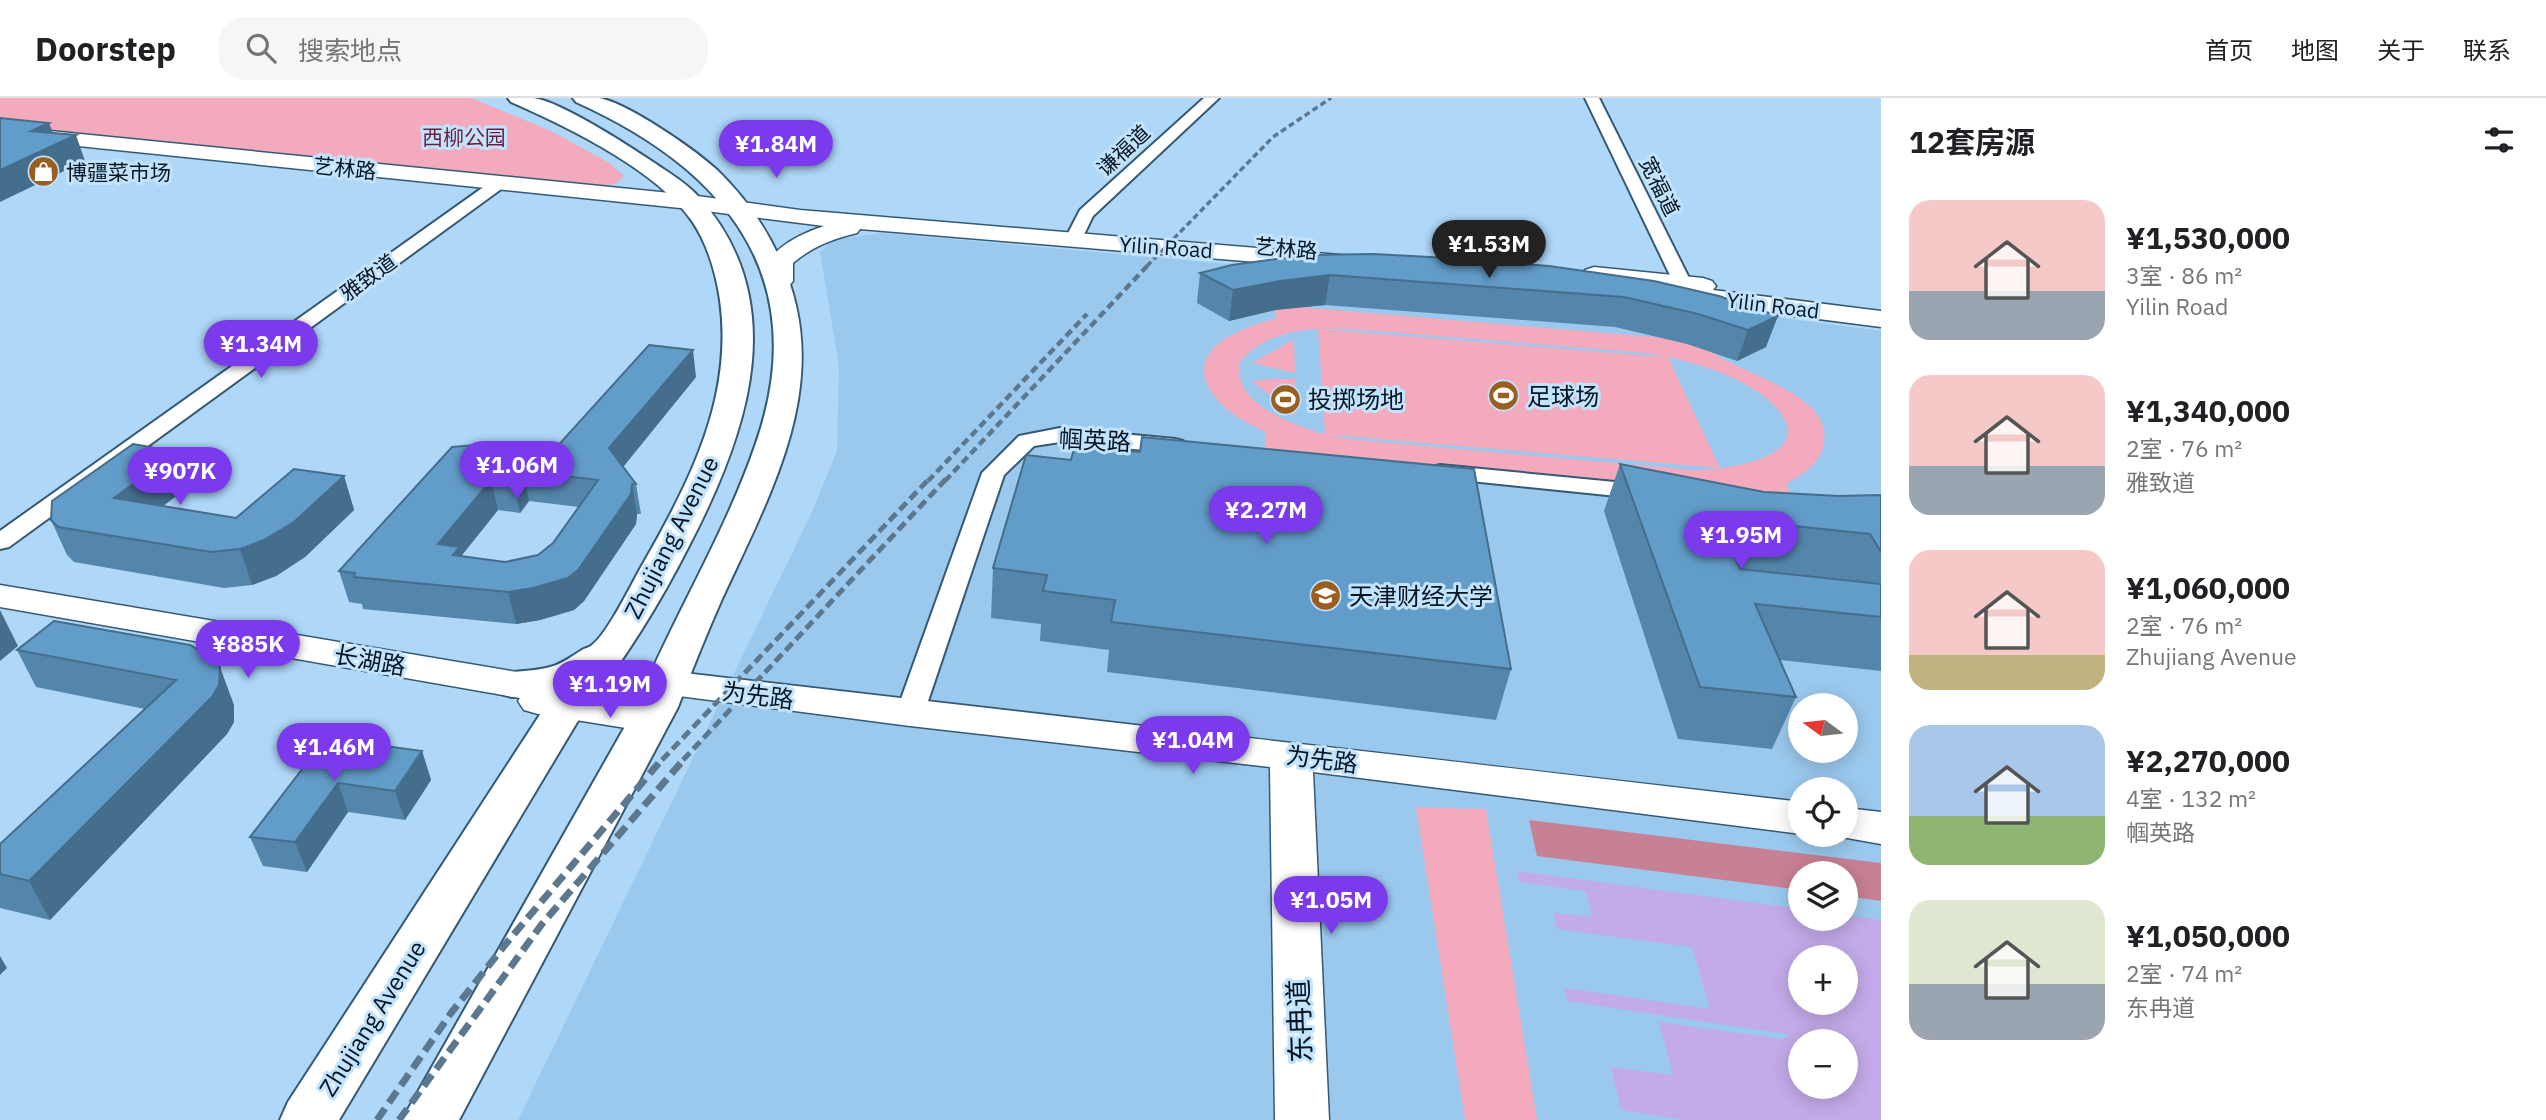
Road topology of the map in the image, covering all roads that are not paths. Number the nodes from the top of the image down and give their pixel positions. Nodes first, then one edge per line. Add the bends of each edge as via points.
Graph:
1 (518, 98) edge
2 (583, 98) edge
3 (1212, 98) edge
4 (1592, 98) edge
5 (0, 132) edge
6 (498, 184) junction
7 (690, 202) junction
8 (863, 209) junction
9 (747, 210) junction
10 (909, 227) junction
11 (1075, 235) junction
12 (719, 246) junction
13 (1364, 259) edge
14 (1576, 278) edge
15 (780, 281) junction
16 (1686, 289) junction
17 (1881, 308) edge
18 (1881, 319) edge
19 (1204, 449) edge
20 (1411, 470) edge
21 (1673, 494) edge
22 (0, 542) edge
23 (0, 596) edge
24 (0, 607) edge
25 (627, 684) junction
26 (509, 689) junction
27 (909, 713) junction
28 (1291, 755) junction
29 (1788, 816) edge
30 (1858, 825) edge
31 (1881, 828) edge
32 (308, 1120) edge
33 (430, 1120) edge
34 (1302, 1120) edge

1 - 7 main road, Zhujiang Avenue via 603,138
2 - 9 main road, Zhujiang Avenue via 673,147
3 - 11 street, 谦福道 via 1086,214
4 - 16 street, 宽福道
5 - 6 street, 艺林路
6 - 7 street, 艺林路
6 - 22 street, 雅致道
7 - 9 street, 艺林路
7 - 12 main road, Zhujiang Avenue
8 - 9 street, 艺林路
8 - 9 street
8 - 11 street, 艺林路
9 - 10 street, Yilin Road
9 - 12 street
9 - 15 main road, Zhujiang Avenue
10 - 11 street, Yilin Road
10 - 15 street via 843,229 814,238 781,261
11 - 13 street, Yilin Road
12 - 25 main road, Zhujiang Avenue via 735,306 734,391 706,477 649,587
14 - 16 street, Yilin Road
15 - 25 main road, Zhujiang Avenue via 787,312 789,366 775,438 746,514
16 - 17 street
16 - 18 street, Yilin Road
19 - 27 street, 帼英路 via 1060,435 1027,441 993,473
20 - 21 street
23 - 26 street, 长湖路
24 - 26 street, 长湖路
25 - 26 street, 长湖路
25 - 26 main road via 589,665 560,680
25 - 27 street, 为先路
25 - 32 main road, Zhujiang Avenue
25 - 33 main road, Zhujiang Avenue
27 - 28 street, 为先路
28 - 29 street, 为先路
28 - 34 street, 东冉道
30 - 31 street

